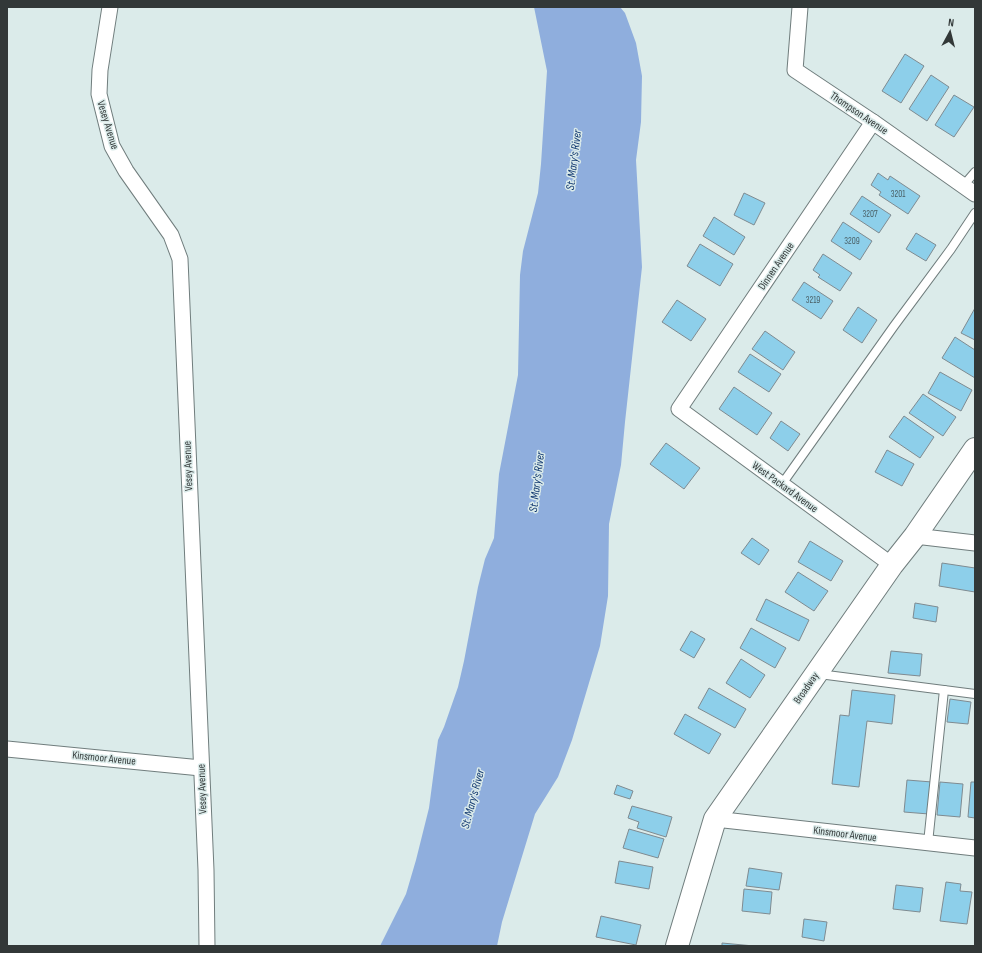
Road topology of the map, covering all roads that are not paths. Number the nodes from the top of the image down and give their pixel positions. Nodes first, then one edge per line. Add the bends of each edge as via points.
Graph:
1 (110, 7) edge
2 (800, 7) edge
3 (873, 122) junction
4 (975, 172) edge
5 (969, 190) edge
6 (975, 213) edge
7 (679, 409) joint
8 (975, 449) edge
9 (782, 484) junction
10 (915, 536) junction
11 (975, 543) edge
12 (892, 565) junction
13 (816, 673) junction
14 (944, 690) junction
15 (975, 694) edge
16 (7, 749) edge
17 (201, 768) junction
18 (715, 819) junction
19 (928, 843) junction
20 (975, 848) edge
21 (207, 946) edge
22 (677, 946) edge

1 - 17 street, Vesey Avenue via 100,70 99,94 112,146 126,171 171,235 180,259
2 - 3 street, Thompson Avenue via 795,70
3 - 5 street, Thompson Avenue
3 - 7 street, Dinnen Avenue
4 - 5 lane
6 - 9 lane
7 - 9 street, West Packard Avenue
8 - 10 main road, Broadway
9 - 12 street, West Packard Avenue
10 - 11 street
10 - 12 main road, Broadway
12 - 13 main road, Broadway
13 - 14 lane
13 - 18 main road, Broadway
14 - 15 lane
14 - 19 lane
16 - 17 street, Kinsmoor Avenue
17 - 21 street, Vesey Avenue
18 - 19 street, Kinsmoor Avenue
18 - 22 main road, Broadway
19 - 20 street, Kinsmoor Avenue

